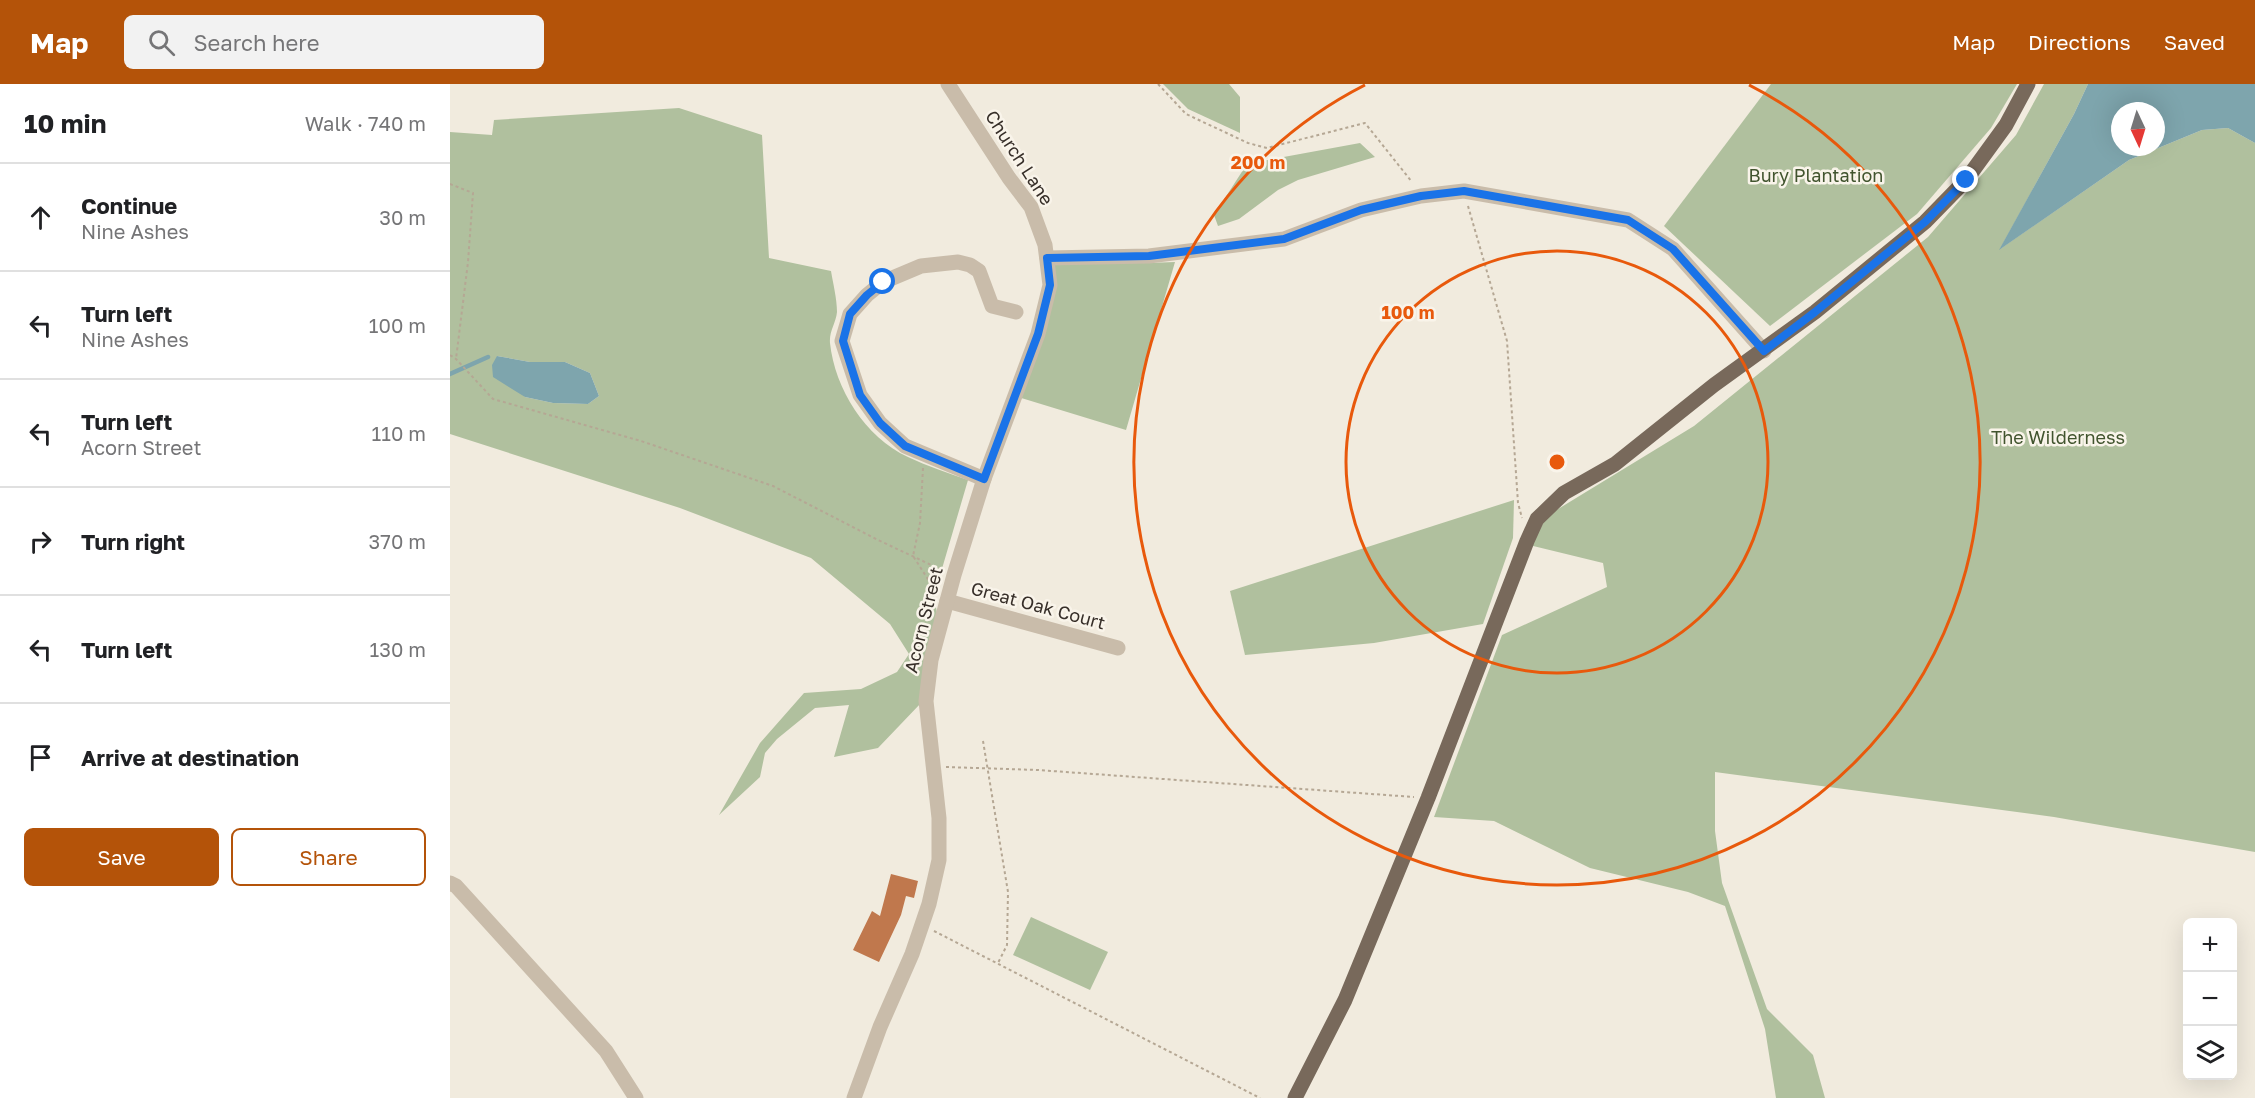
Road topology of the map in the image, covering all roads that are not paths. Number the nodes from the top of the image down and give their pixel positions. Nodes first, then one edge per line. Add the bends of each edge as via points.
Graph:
1 (948, 84) edge
2 (2028, 84) edge
3 (1047, 258) junction
4 (1016, 312) dead end
5 (1764, 351) junction
6 (984, 479) junction
7 (947, 599) junction
8 (1118, 648) dead end
9 (450, 883) edge
10 (636, 1098) edge
11 (854, 1098) edge
12 (1295, 1098) edge

1 - 3 street, Church Lane via 1031,207
2 - 5 main road via 2006,125 1966,180 1925,222
3 - 5 street via 1149,256 1284,239 1361,210 1464,191 1628,220 1673,249
3 - 6 street, Acorn Street via 1050,285 1038,334
4 - 6 street via 992,306 979,272 970,265 958,262 921,266 883,282 867,295 850,314 843,341 860,395 880,423 905,446
5 - 12 main road via 1615,464 1564,493 1537,519 1345,1000
6 - 7 street, Acorn Street
7 - 8 street, Great Oak Court
7 - 11 street, Acorn Street via 926,701 935,766 939,860 923,925
9 - 10 street via 606,1051

